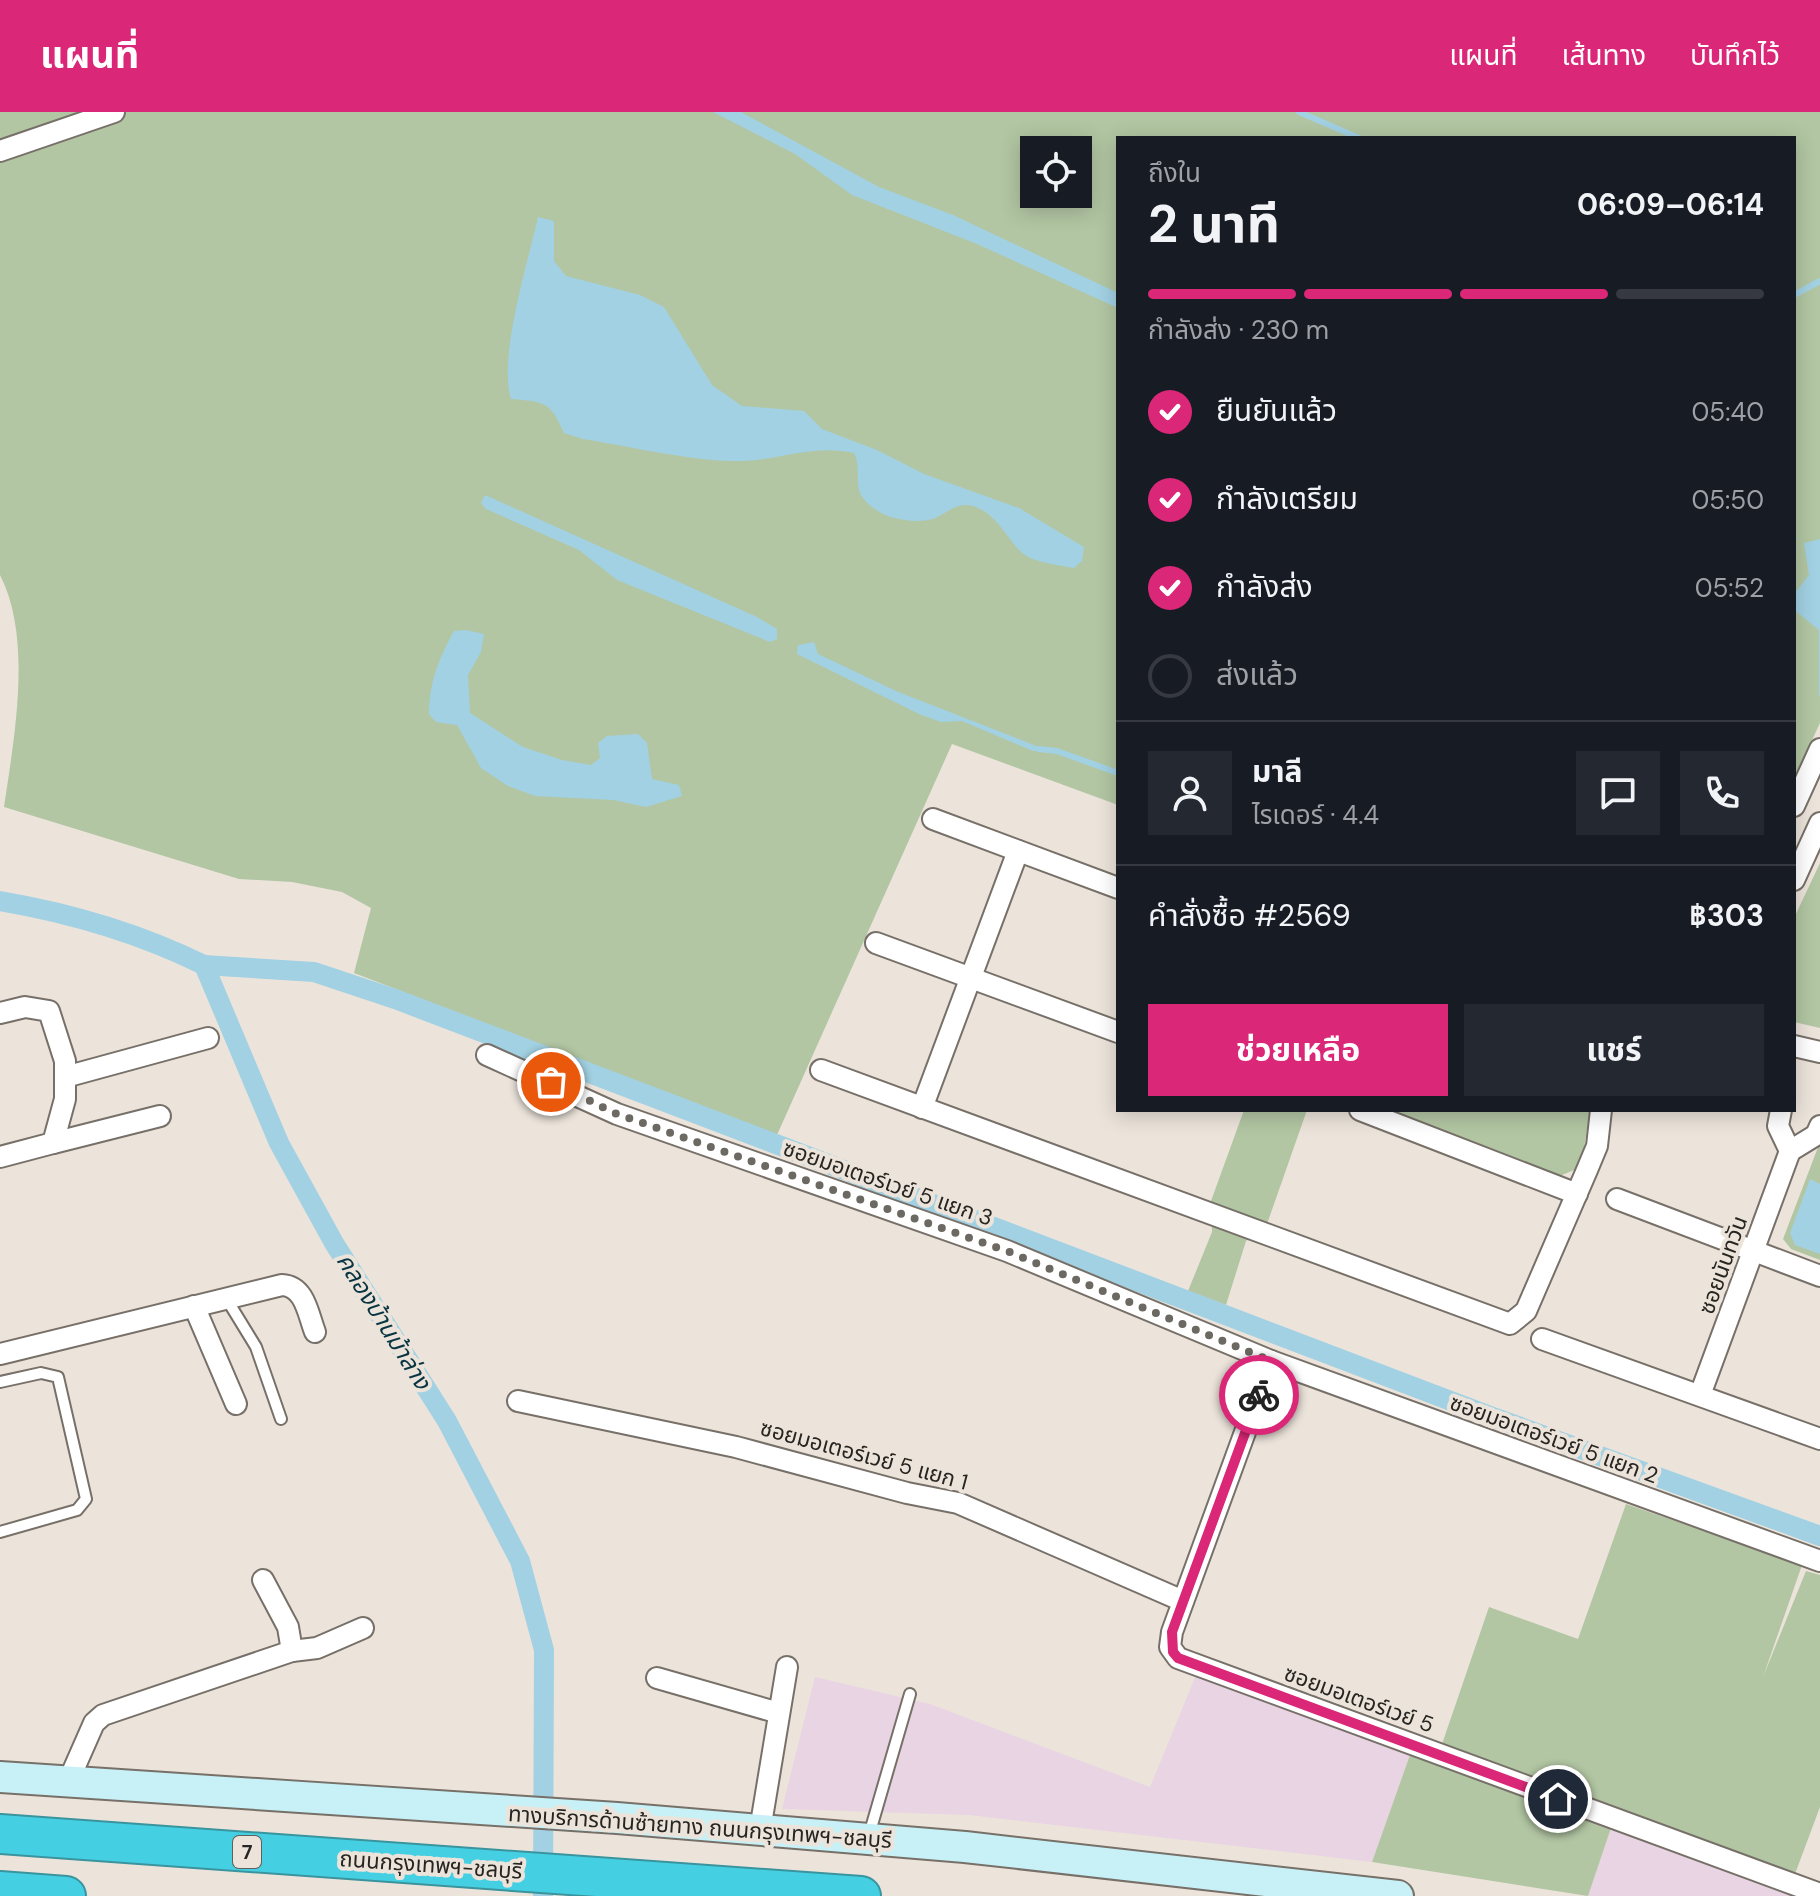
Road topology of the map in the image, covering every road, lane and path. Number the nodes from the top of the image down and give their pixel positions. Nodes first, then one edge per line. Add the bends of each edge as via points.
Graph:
1 (113, 112) edge
2 (0, 151) edge
3 (1820, 749) edge
4 (1796, 803) edge
5 (1796, 809) edge
6 (933, 819) dead end
7 (1820, 822) edge
8 (1018, 851) junction
9 (1796, 876) edge
10 (1116, 887) edge
11 (876, 943) dead end
12 (971, 978) junction
13 (0, 1013) edge
14 (1116, 1031) edge
15 (208, 1038) dead end
16 (1796, 1050) edge
17 (1820, 1052) edge
18 (487, 1055) dead end
19 (821, 1070) dead end
20 (65, 1077) junction
21 (922, 1108) junction
22 (1365, 1112) edge
23 (1601, 1112) edge
24 (1781, 1112) edge
25 (160, 1116) dead end
26 (1820, 1126) edge
27 (53, 1143) junction
28 (1790, 1151) junction
29 (0, 1157) edge
30 (1577, 1194) junction
31 (1617, 1199) dead end
32 (1754, 1251) junction
33 (1820, 1276) edge
34 (226, 1298) junction
35 (194, 1306) junction
36 (315, 1332) dead end
37 (1542, 1339) dead end
38 (0, 1354) edge
39 (1271, 1361) junction
40 (0, 1382) edge
41 (1700, 1395) junction
42 (518, 1401) dead end
43 (236, 1404) dead end
44 (281, 1419) dead end
45 (1820, 1439) edge
46 (0, 1532) edge
47 (1820, 1561) edge
48 (263, 1580) dead end
49 (1183, 1601) junction
50 (363, 1628) dead end
51 (292, 1651) junction
52 (787, 1667) dead end
53 (657, 1678) dead end
54 (910, 1694) dead end
55 (779, 1713) junction
56 (0, 1777) edge
57 (68, 1782) junction
58 (760, 1830) junction
59 (0, 1834) edge
60 (868, 1839) junction
61 (0, 1891) edge
62 (1820, 1894) edge
63 (66, 1896) edge
64 (861, 1896) edge
65 (1398, 1896) edge

1 - 2 street
3 - 4 street
5 - 7 street
6 - 8 street
7 - 9 street
8 - 10 street
8 - 12 street
11 - 12 street
12 - 14 street
12 - 21 street
13 - 20 street via 25,1007 49,1011
15 - 20 street
16 - 17 street
18 - 39 street, ซอยมอเตอร์เวย์ 5 แยก 3 via 617,1114 1007,1251
19 - 21 street
20 - 27 street
21 - 30 street via 1510,1324 1526,1311
22 - 30 street
23 - 30 street via 1597,1146
24 - 28 street via 1778,1126
25 - 27 street
26 - 28 street via 1816,1135
27 - 29 street
28 - 32 street, ซอยนันทวัน
31 - 32 street
32 - 33 street
32 - 41 street, ซอยนันทวัน
34 - 35 street
34 - 36 street via 293,1285
34 - 44 lane via 256,1347
35 - 38 street
35 - 43 street
37 - 41 street
39 - 47 street, ซอยมอเตอร์เวย์ 5 แยก 2
39 - 49 street, ซอยมอเตอร์เวย์ 5
40 - 46 lane via 41,1373 58,1377 86,1499 77,1510
41 - 45 street
42 - 49 street, ซอยมอเตอร์เวย์ 5 แยก 1 via 736,1447 958,1503
48 - 51 street via 288,1627
49 - 62 street, ซอยมอเตอร์เวย์ 5 via 1170,1641 1178,1658
50 - 51 street via 303,1652
51 - 57 street via 103,1715 94,1723
52 - 55 street
53 - 55 street
54 - 60 lane
55 - 58 street
56 - 57 main road, ทางบริการด้านซ้ายทาง ถนนกรุงเทพฯ-ชลบุรี
57 - 58 main road, ทางบริการด้านซ้ายทาง ถนนกรุงเทพฯ-ชลบุรี
58 - 60 main road, ทางบริการด้านซ้ายทาง ถนนกรุงเทพฯ-ชลบุรี
59 - 64 highway, ถนนกรุงเทพฯ-ชลบุรี / 7
60 - 65 main road, ทางบริการด้านซ้ายทาง ถนนกรุงเทพฯ-ชลบุรี
61 - 63 highway

